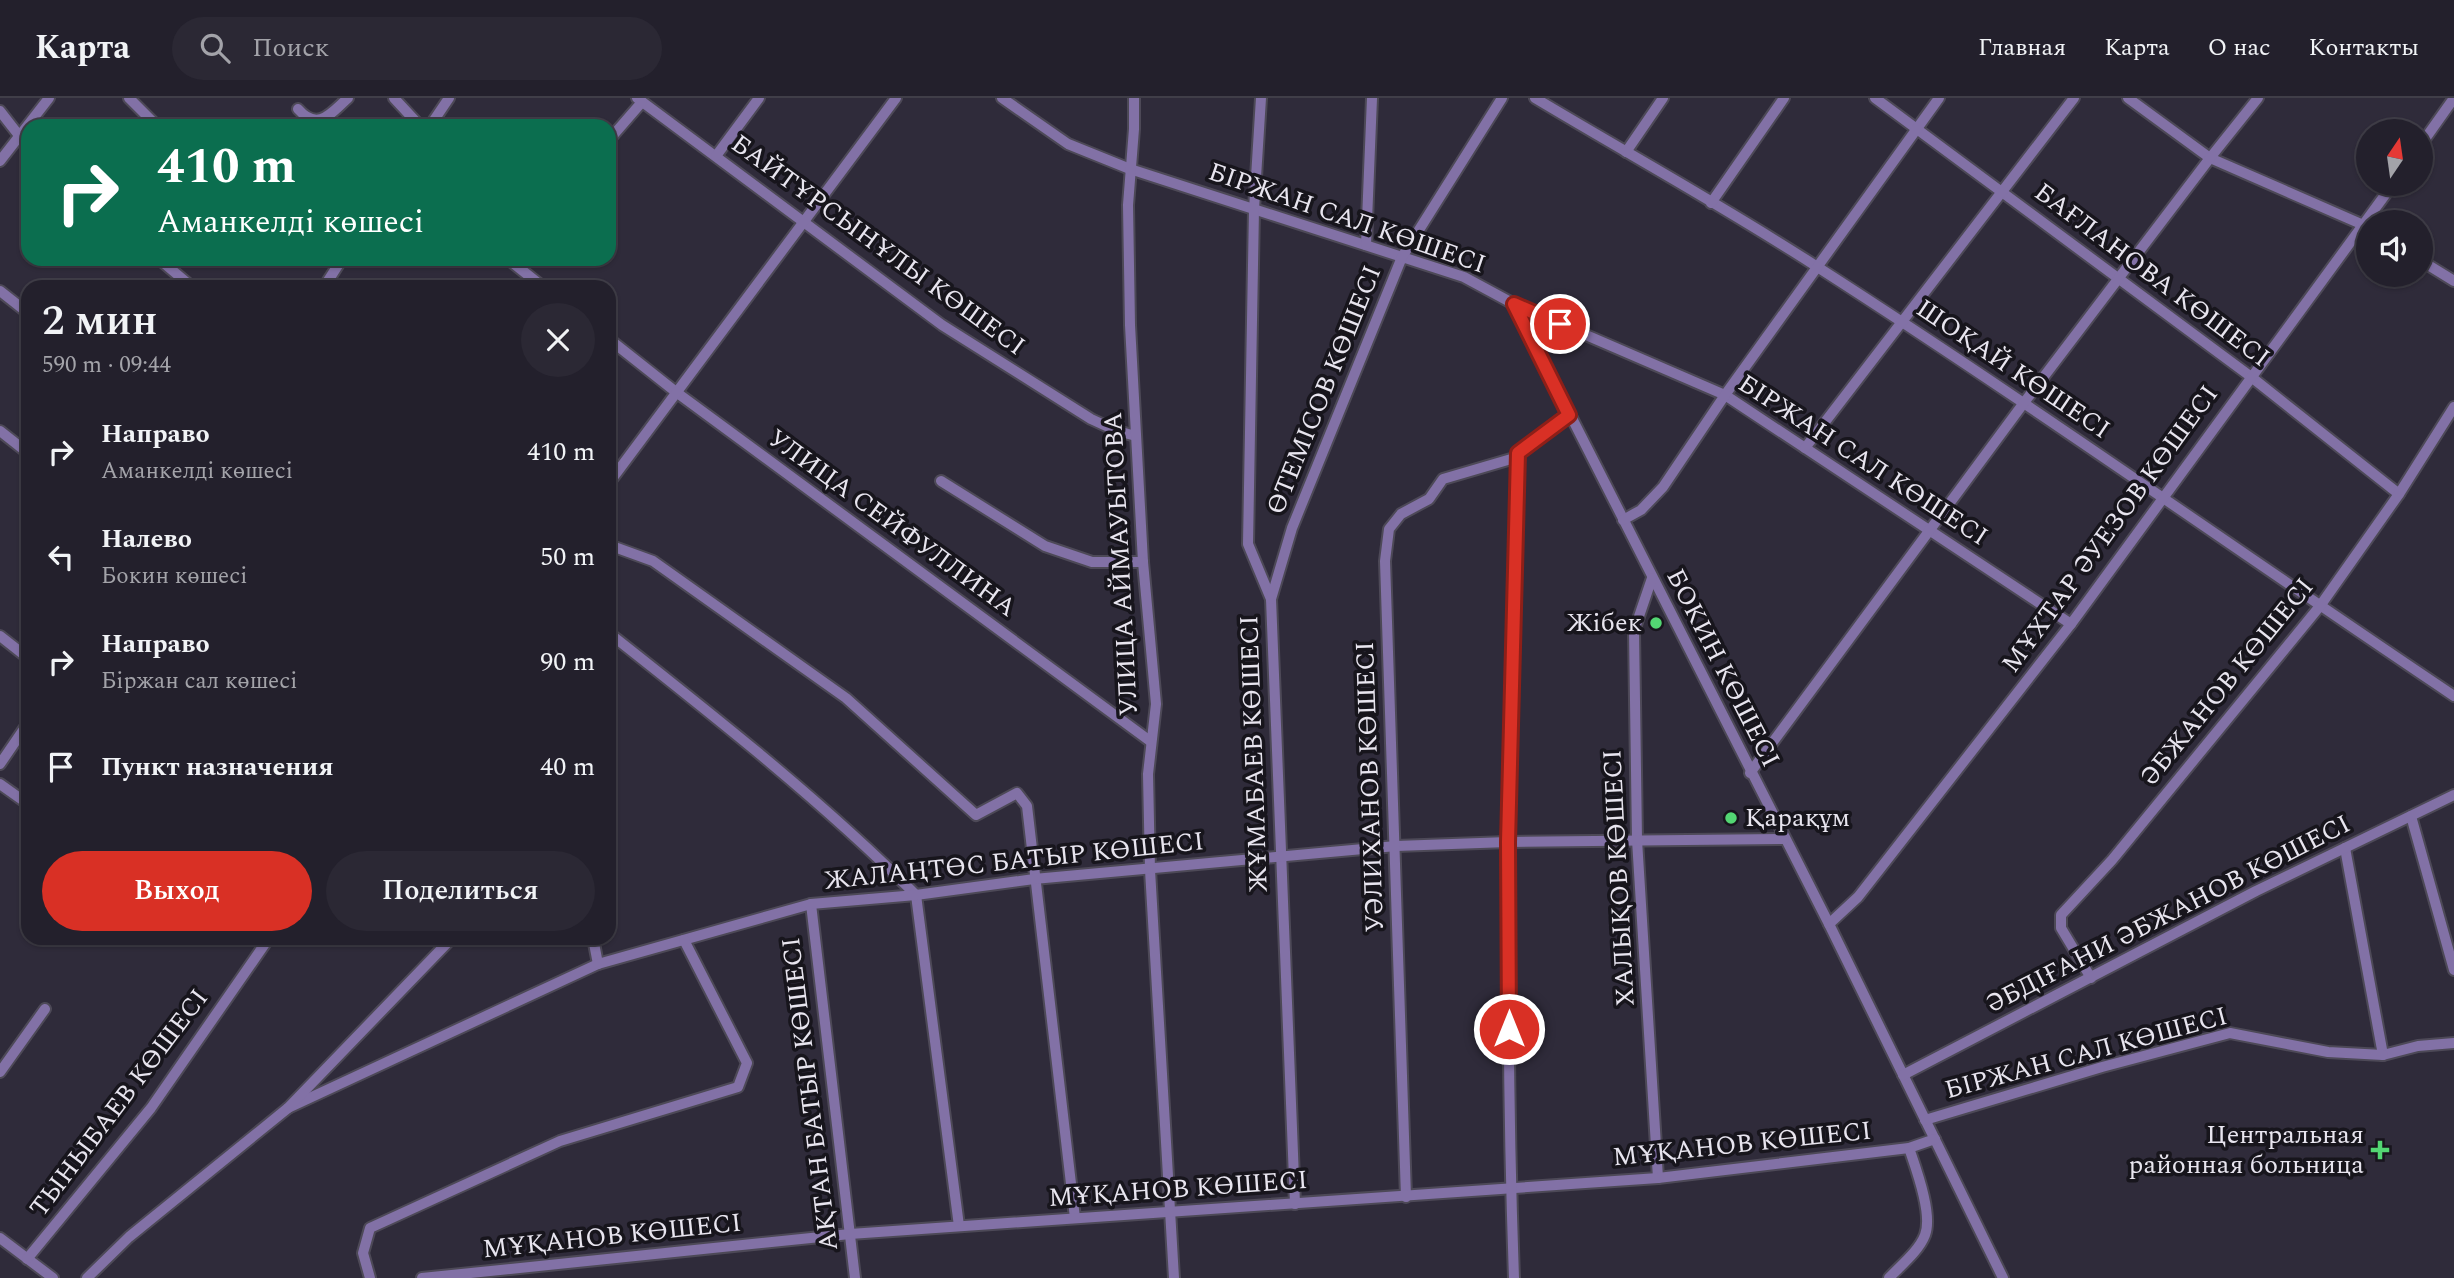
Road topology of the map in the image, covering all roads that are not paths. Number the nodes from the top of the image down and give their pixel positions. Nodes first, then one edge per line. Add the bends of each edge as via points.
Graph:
1 (49, 98) edge
2 (129, 98) edge
3 (348, 98) edge
4 (394, 98) edge
5 (449, 98) edge
6 (759, 98) edge
7 (896, 98) edge
8 (1002, 98) edge
9 (1134, 98) edge
10 (1261, 98) edge
11 (1372, 98) edge
12 (1502, 98) edge
13 (1535, 98) edge
14 (1663, 98) edge
15 (1784, 98) edge
16 (1875, 98) edge
17 (1938, 98) edge
18 (2074, 98) edge
19 (2128, 98) edge
20 (2258, 98) edge
21 (2454, 98) edge
22 (639, 100) edge
23 (298, 109) dead end
24 (0, 111) edge
25 (32, 119) edge
26 (150, 119) edge
27 (309, 119) edge
28 (321, 119) edge
29 (414, 119) edge
30 (435, 119) edge
31 (2433, 127) edge
32 (1917, 128) junction
33 (616, 131) edge
34 (21, 133) edge
35 (18, 137) junction
36 (21, 140) edge
37 (1626, 152) junction
38 (716, 156) junction
39 (2210, 158) junction
40 (0, 161) edge
41 (1130, 169) junction
42 (2002, 191) junction
43 (1711, 203) junction
44 (1254, 209) junction
45 (804, 221) junction
46 (2356, 222) edge
47 (2356, 239) edge
48 (1366, 245) junction
49 (1402, 257) junction
50 (167, 266) edge
51 (517, 266) edge
52 (1817, 267) junction
53 (2433, 268) edge
54 (2120, 278) junction
55 (184, 280) edge
56 (534, 280) edge
57 (2454, 281) edge
58 (0, 291) edge
59 (1514, 304) junction
60 (21, 308) edge
61 (1902, 323) junction
62 (616, 345) edge
63 (2250, 376) junction
64 (676, 392) junction
65 (1725, 395) junction
66 (2023, 404) junction
67 (2454, 407) edge
68 (1569, 415) junction
69 (0, 431) edge
70 (1136, 436) junction
71 (21, 448) edge
72 (1805, 449) junction
73 (1518, 457) junction
74 (616, 473) edge
75 (941, 481) dead end
76 (2399, 494) junction
77 (2164, 497) junction
78 (1623, 520) junction
79 (1931, 531) junction
80 (616, 548) edge
81 (1143, 562) junction
82 (1652, 578) junction
83 (1271, 599) junction
84 (2320, 606) junction
85 (2071, 624) junction
86 (0, 636) edge
87 (616, 639) edge
88 (21, 653) edge
89 (2454, 696) edge
90 (21, 733) edge
91 (1150, 741) junction
92 (0, 764) edge
93 (1750, 773) junction
94 (0, 784) edge
95 (2454, 795) edge
96 (21, 799) edge
97 (2411, 816) junction
98 (1784, 839) junction
99 (1637, 840) junction
100 (1508, 842) junction
101 (1396, 846) junction
102 (2346, 848) junction
103 (1281, 857) junction
104 (1150, 870) junction
105 (1034, 879) junction
106 (916, 895) junction
107 (810, 904) junction
108 (1829, 924) junction
109 (684, 940) junction
110 (264, 945) edge
111 (445, 945) edge
112 (594, 945) edge
113 (598, 964) junction
114 (2454, 970) edge
115 (2091, 978) junction
116 (46, 1009) dead end
117 (2454, 1043) edge
118 (2383, 1055) junction
119 (0, 1072) edge
120 (1903, 1075) junction
121 (288, 1108) junction
122 (1925, 1120) junction
123 (1935, 1139) junction
124 (1909, 1148) junction
125 (1658, 1178) junction
126 (1511, 1190) junction
127 (1406, 1197) junction
128 (1295, 1204) junction
129 (1171, 1212) junction
130 (1075, 1218) junction
131 (959, 1226) junction
132 (850, 1234) junction
133 (0, 1238) edge
134 (27, 1259) junction
135 (53, 1278) edge
136 (87, 1278) edge
137 (370, 1278) edge
138 (422, 1278) edge
139 (855, 1278) edge
140 (1174, 1278) edge
141 (1514, 1278) edge
142 (1889, 1278) edge
143 (2003, 1278) edge

1 - 25 street
2 - 26 street
3 - 28 street
4 - 29 street
5 - 30 street
6 - 38 street
7 - 45 street
8 - 41 street, БІРЖАН САЛ КӨШЕСІ via 1068,144
9 - 41 street, УЛИЦА АЙМАУЫТОВА
10 - 44 street, ЖҰМАБАЕВ КӨШЕСІ
11 - 48 street
12 - 49 street, ӨТЕМІСОВ КӨШЕСІ
13 - 37 street, ШОҚАЙ КӨШЕСІ
14 - 37 street
15 - 43 street
16 - 32 street, БАҒЛАНОВА КӨШЕСІ
17 - 32 street
18 - 42 street
19 - 39 street
20 - 39 street
21 - 31 street
22 - 33 street
22 - 38 street, БАЙТҰРСЫНҰЛЫ КӨШЕСІ
23 - 27 street
24 - 35 street
32 - 42 street, БАҒЛАНОВА КӨШЕСІ
32 - 52 street
34 - 35 street
35 - 36 street
35 - 40 street
37 - 43 street, ШОҚАЙ КӨШЕСІ
38 - 45 street, БАЙТҰРСЫНҰЛЫ КӨШЕСІ
39 - 46 street
39 - 54 street
41 - 44 street, БІРЖАН САЛ КӨШЕСІ
41 - 70 street, УЛИЦА АЙМАУЫТОВА
42 - 54 street, БАҒЛАНОВА КӨШЕСІ
42 - 61 street
43 - 52 street, ШОҚАЙ КӨШЕСІ
44 - 48 street, БІРЖАН САЛ КӨШЕСІ
44 - 83 street, ЖҰМАБАЕВ КӨШЕСІ via 1248,544
45 - 64 street
45 - 70 street, БАЙТҰРСЫНҰЛЫ КӨШЕСІ via 942,325 1091,419
47 - 63 street, МҰХТАР ӘУЕЗОВ КӨШЕСІ
48 - 49 street, БІРЖАН САЛ КӨШЕСІ
49 - 59 street, БІРЖАН САЛ КӨШЕСІ via 1464,276
49 - 83 street, ӨТЕМІСОВ КӨШЕСІ via 1292,528
50 - 55 street
51 - 56 street
52 - 61 street, ШОҚАЙ КӨШЕСІ
52 - 65 street
53 - 57 street
54 - 63 street, БАҒЛАНОВА КӨШЕСІ
54 - 66 street
58 - 60 street
59 - 65 street, БІРЖАН САЛ КӨШЕСІ
59 - 68 street, БОКИН КӨШЕСІ
61 - 66 street, ШОҚАЙ КӨШЕСІ
61 - 72 street
62 - 64 street, УЛИЦА СЕЙФУЛЛИНА
63 - 76 street, БАҒЛАНОВА КӨШЕСІ
63 - 77 street, МҰХТАР ӘУЕЗОВ КӨШЕСІ
64 - 74 street
64 - 91 street, УЛИЦА СЕЙФУЛЛИНА
65 - 72 street, БІРЖАН САЛ КӨШЕСІ
65 - 78 street via 1662,487 1642,510
66 - 77 street, ШОҚАЙ КӨШЕСІ
66 - 79 street
67 - 76 street, ӘБЖАНОВ КӨШЕСІ
68 - 73 street
68 - 78 street, БОКИН КӨШЕСІ
69 - 71 street
70 - 81 street, УЛИЦА АЙМАУЫТОВА
72 - 79 street, БІРЖАН САЛ КӨШЕСІ
73 - 100 street
73 - 101 street, УӘЛИХАНОВ КӨШЕСІ via 1443,479 1429,499 1401,514 1389,529 1385,561
75 - 81 street via 1045,546 1092,562
76 - 84 street, ӘБЖАНОВ КӨШЕСІ
77 - 84 street, ШОҚАЙ КӨШЕСІ
77 - 85 street, МҰХТАР ӘУЕЗОВ КӨШЕСІ
78 - 82 street, БОКИН КӨШЕСІ
79 - 85 street, БІРЖАН САЛ КӨШЕСІ
79 - 93 street
80 - 105 street via 653,561 846,698 976,816 1017,793 1027,806
81 - 91 street, УЛИЦА АЙМАУЫТОВА via 1156,704
82 - 93 street, БОКИН КӨШЕСІ
82 - 99 street, ХАЛЫҚОВ КӨШЕСІ via 1634,631
83 - 103 street, ЖҰМАБАЕВ КӨШЕСІ
84 - 89 street, ШОҚАЙ КӨШЕСІ
84 - 115 street, ӘБЖАНОВ КӨШЕСІ via 2112,860 2061,915 2061,928
85 - 108 street, МҰХТАР ӘУЕЗОВ КӨШЕСІ via 1858,897
86 - 88 street
87 - 106 street via 712,714
90 - 92 street
91 - 104 street, УЛИЦА АЙМАУЫТОВА
93 - 98 street, БОКИН КӨШЕСІ
94 - 96 street
95 - 97 street, ӘБДІҒАНИ ӘБЖАНОВ КӨШЕСІ
97 - 102 street, ӘБДІҒАНИ ӘБЖАНОВ КӨШЕСІ
97 - 114 street
98 - 99 street, ЖАЛАҢТӨС БАТЫР КӨШЕСІ
98 - 108 street, БОКИН КӨШЕСІ
99 - 100 street, ЖАЛАҢТӨС БАТЫР КӨШЕСІ
99 - 125 street, ХАЛЫҚОВ КӨШЕСІ
100 - 101 street, ЖАЛАҢТӨС БАТЫР КӨШЕСІ
100 - 126 street
101 - 103 street, ЖАЛАҢТӨС БАТЫР КӨШЕСІ
101 - 127 street, УӘЛИХАНОВ КӨШЕСІ
102 - 115 street, ӘБДІҒАНИ ӘБЖАНОВ КӨШЕСІ
102 - 118 street
103 - 104 street, ЖАЛАҢТӨС БАТЫР КӨШЕСІ
103 - 128 street, ЖҰМАБАЕВ КӨШЕСІ
104 - 105 street, ЖАЛАҢТӨС БАТЫР КӨШЕСІ
104 - 129 street, УЛИЦА АЙМАУЫТОВА
105 - 106 street, ЖАЛАҢТӨС БАТЫР КӨШЕСІ
105 - 130 street
106 - 107 street, ЖАЛАҢТӨС БАТЫР КӨШЕСІ
106 - 131 street
107 - 109 street, ЖАЛАҢТӨС БАТЫР КӨШЕСІ
107 - 132 street, АҚТАН БАТЫР КӨШЕСІ
108 - 120 street, БОКИН КӨШЕСІ
109 - 113 street, ЖАЛАҢТӨС БАТЫР КӨШЕСІ
109 - 137 street via 747,1063 738,1087 560,1140 370,1228 363,1253
110 - 134 street, ТЫНЫБАЕВ КӨШЕСІ via 151,1108
111 - 121 street, ЖАЛАҢТӨС БАТЫР КӨШЕСІ
112 - 113 street
113 - 121 street, ЖАЛАҢТӨС БАТЫР КӨШЕСІ
115 - 120 street, ӘБДІҒАНИ ӘБЖАНОВ КӨШЕСІ
116 - 119 street
117 - 118 street, БІРЖАН САЛ КӨШЕСІ
118 - 122 street, БІРЖАН САЛ КӨШЕСІ via 2328,1052 2230,1033
120 - 122 street, БОКИН КӨШЕСІ
121 - 136 street, ЖАЛАҢТӨС БАТЫР КӨШЕСІ via 129,1237
122 - 123 street, БОКИН КӨШЕСІ
123 - 124 street, МҰҚАНОВ КӨШЕСІ
123 - 143 street, БОКИН КӨШЕСІ
124 - 125 street, МҰҚАНОВ КӨШЕСІ
124 - 142 street via 1920,1184 1926,1233
125 - 126 street, МҰҚАНОВ КӨШЕСІ
126 - 127 street, МҰҚАНОВ КӨШЕСІ
126 - 141 street
127 - 128 street, МҰҚАНОВ КӨШЕСІ
128 - 129 street, МҰҚАНОВ КӨШЕСІ
129 - 130 street, МҰҚАНОВ КӨШЕСІ
129 - 140 street, УЛИЦА АЙМАУЫТОВА
130 - 131 street, МҰҚАНОВ КӨШЕСІ
131 - 132 street, МҰҚАНОВ КӨШЕСІ
132 - 138 street, МҰҚАНОВ КӨШЕСІ
132 - 139 street, АҚТАН БАТЫР КӨШЕСІ
133 - 134 street
134 - 135 street

